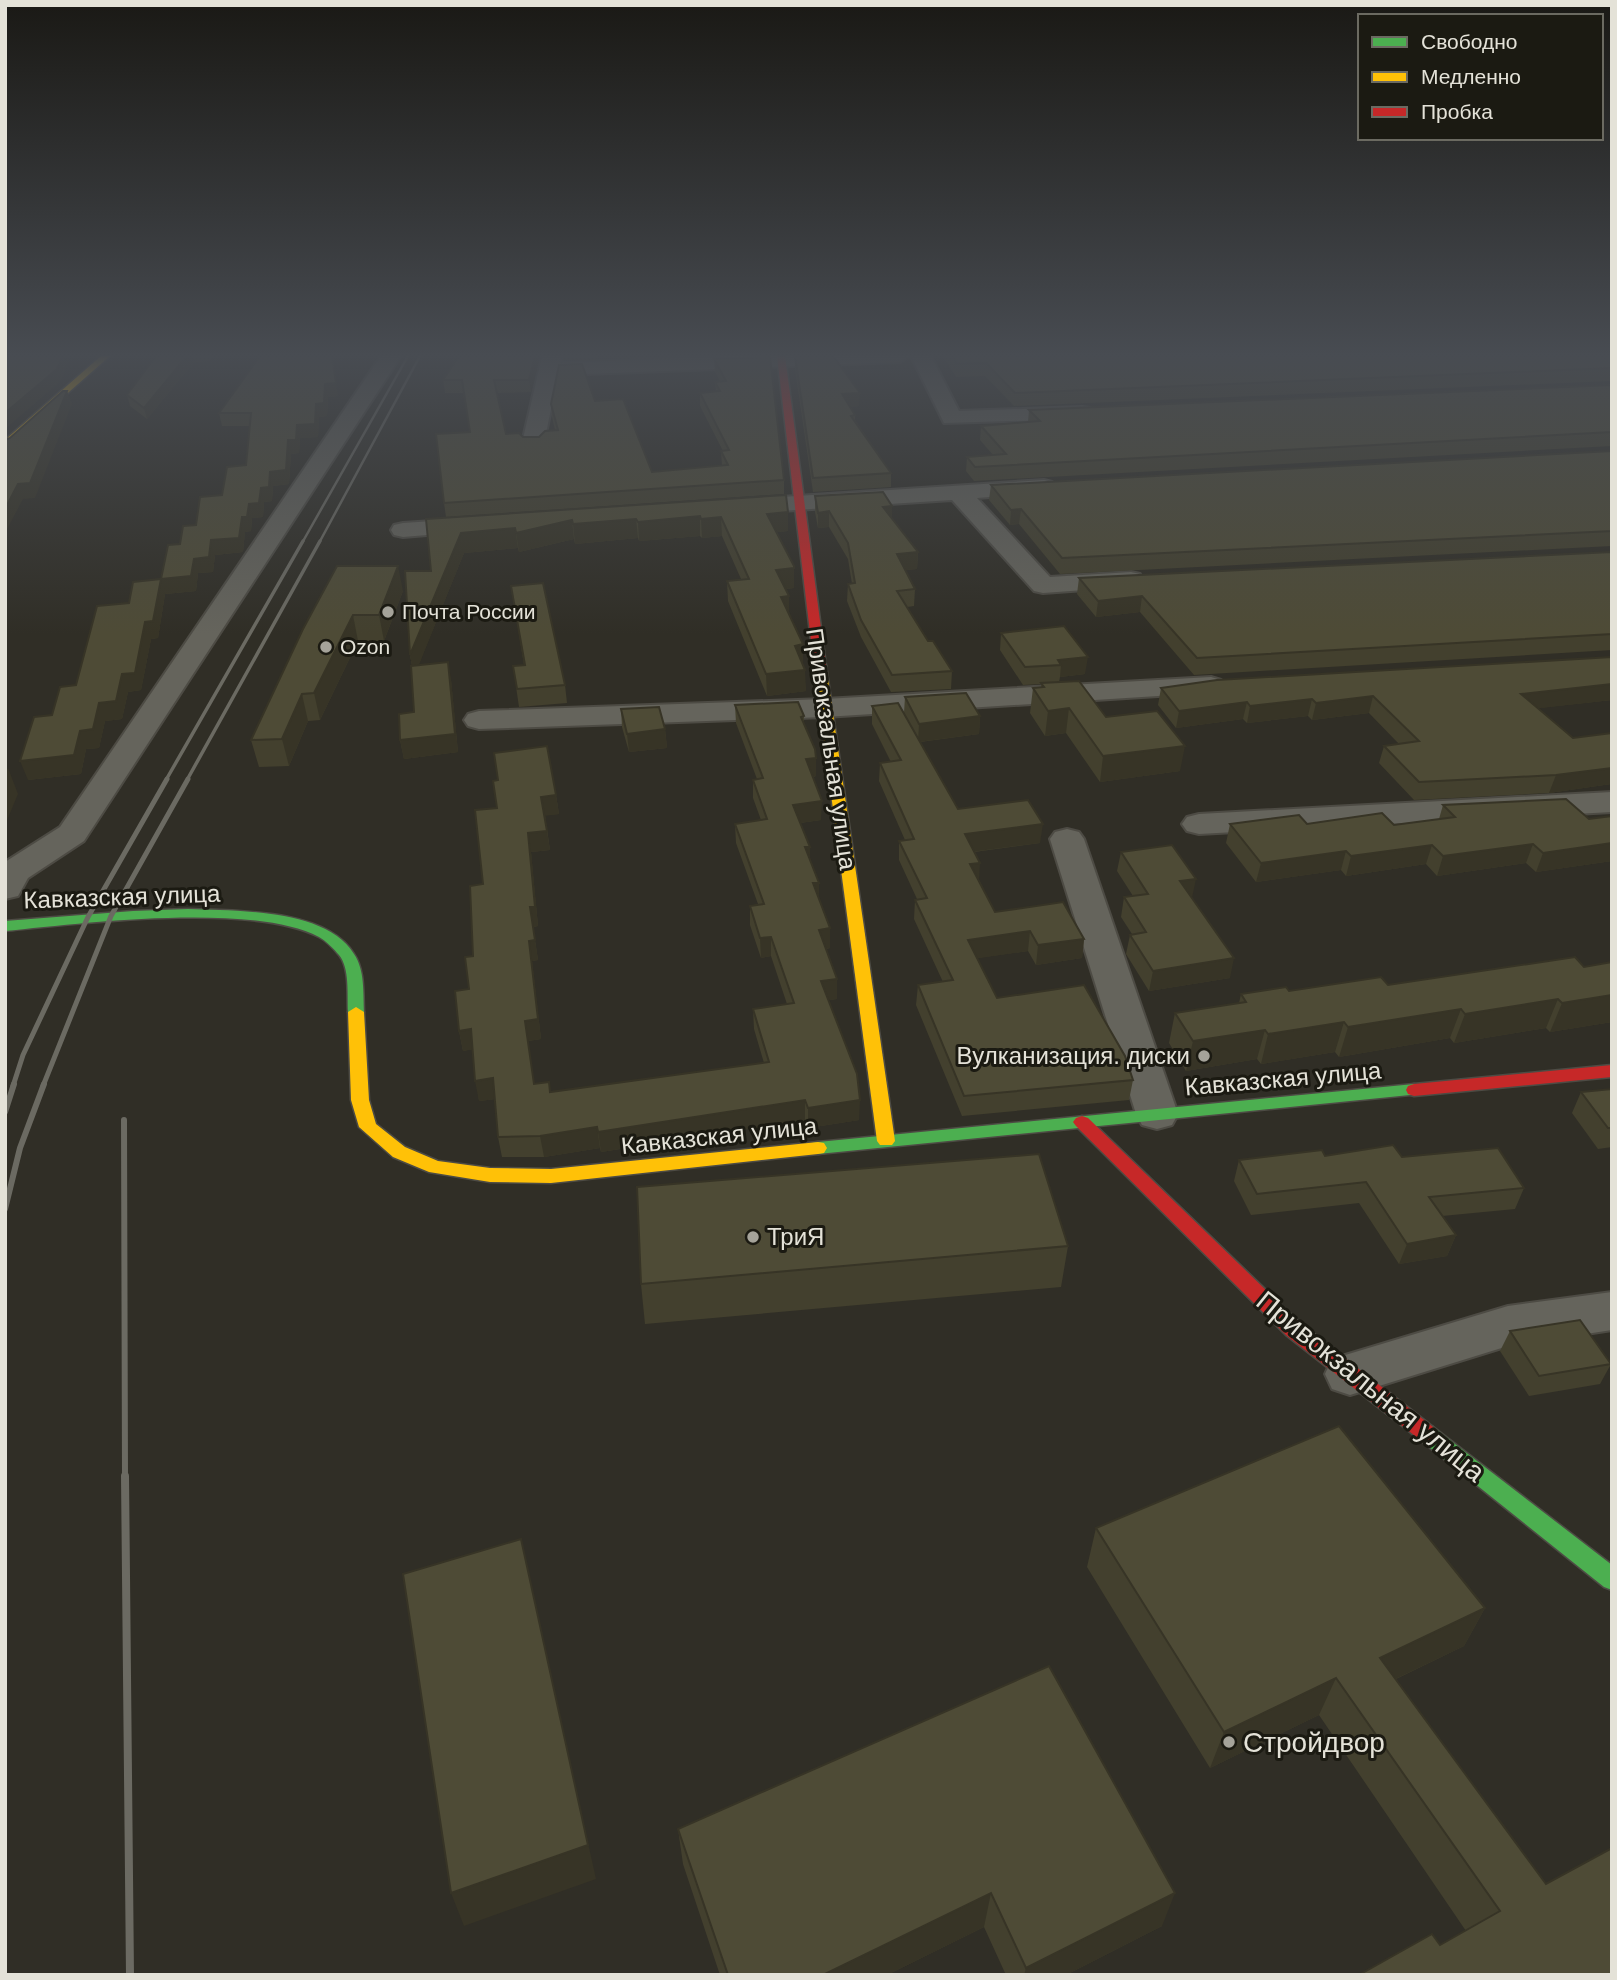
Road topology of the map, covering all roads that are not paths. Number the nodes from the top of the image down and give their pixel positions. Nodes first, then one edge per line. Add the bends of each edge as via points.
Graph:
1 (329, 448) edge
2 (793, 448) edge
3 (1069, 486) edge
4 (958, 492) junction
5 (800, 502) junction
6 (706, 509) edge
7 (505, 523) edge
8 (403, 530) dead end
9 (1154, 579) edge
10 (1239, 684) edge
11 (825, 708) junction
12 (479, 720) dead end
13 (1612, 802) edge
14 (1199, 824) dead end
15 (1067, 839) dead end
16 (5, 888) edge
17 (5, 926) edge
18 (1612, 1071) edge
19 (1157, 1114) junction
20 (1082, 1122) junction
21 (886, 1141) junction
22 (1612, 1311) edge
23 (1350, 1374) junction
24 (1612, 1579) edge

1 - 16 street via 72,834 13,872
2 - 5 street, Привокзальная улица
3 - 4 street
4 - 5 street
4 - 9 street via 1043,585
5 - 6 street
5 - 11 street, Привокзальная улица
7 - 8 street
10 - 11 street
11 - 12 street
11 - 21 street, Привокзальная улица
13 - 14 street
15 - 19 street
17 - 21 street, Кавказская улица via 142,914 234,915 272,918 326,933 347,953 354,981 360,1100 368,1127 398,1152 435,1167 490,1175 551,1176
18 - 19 street, Кавказская улица
19 - 20 street, Кавказская улица
20 - 21 street, Кавказская улица
20 - 23 street, Привокзальная улица via 1293,1329
22 - 23 street via 1508,1326
23 - 24 street, Привокзальная улица

